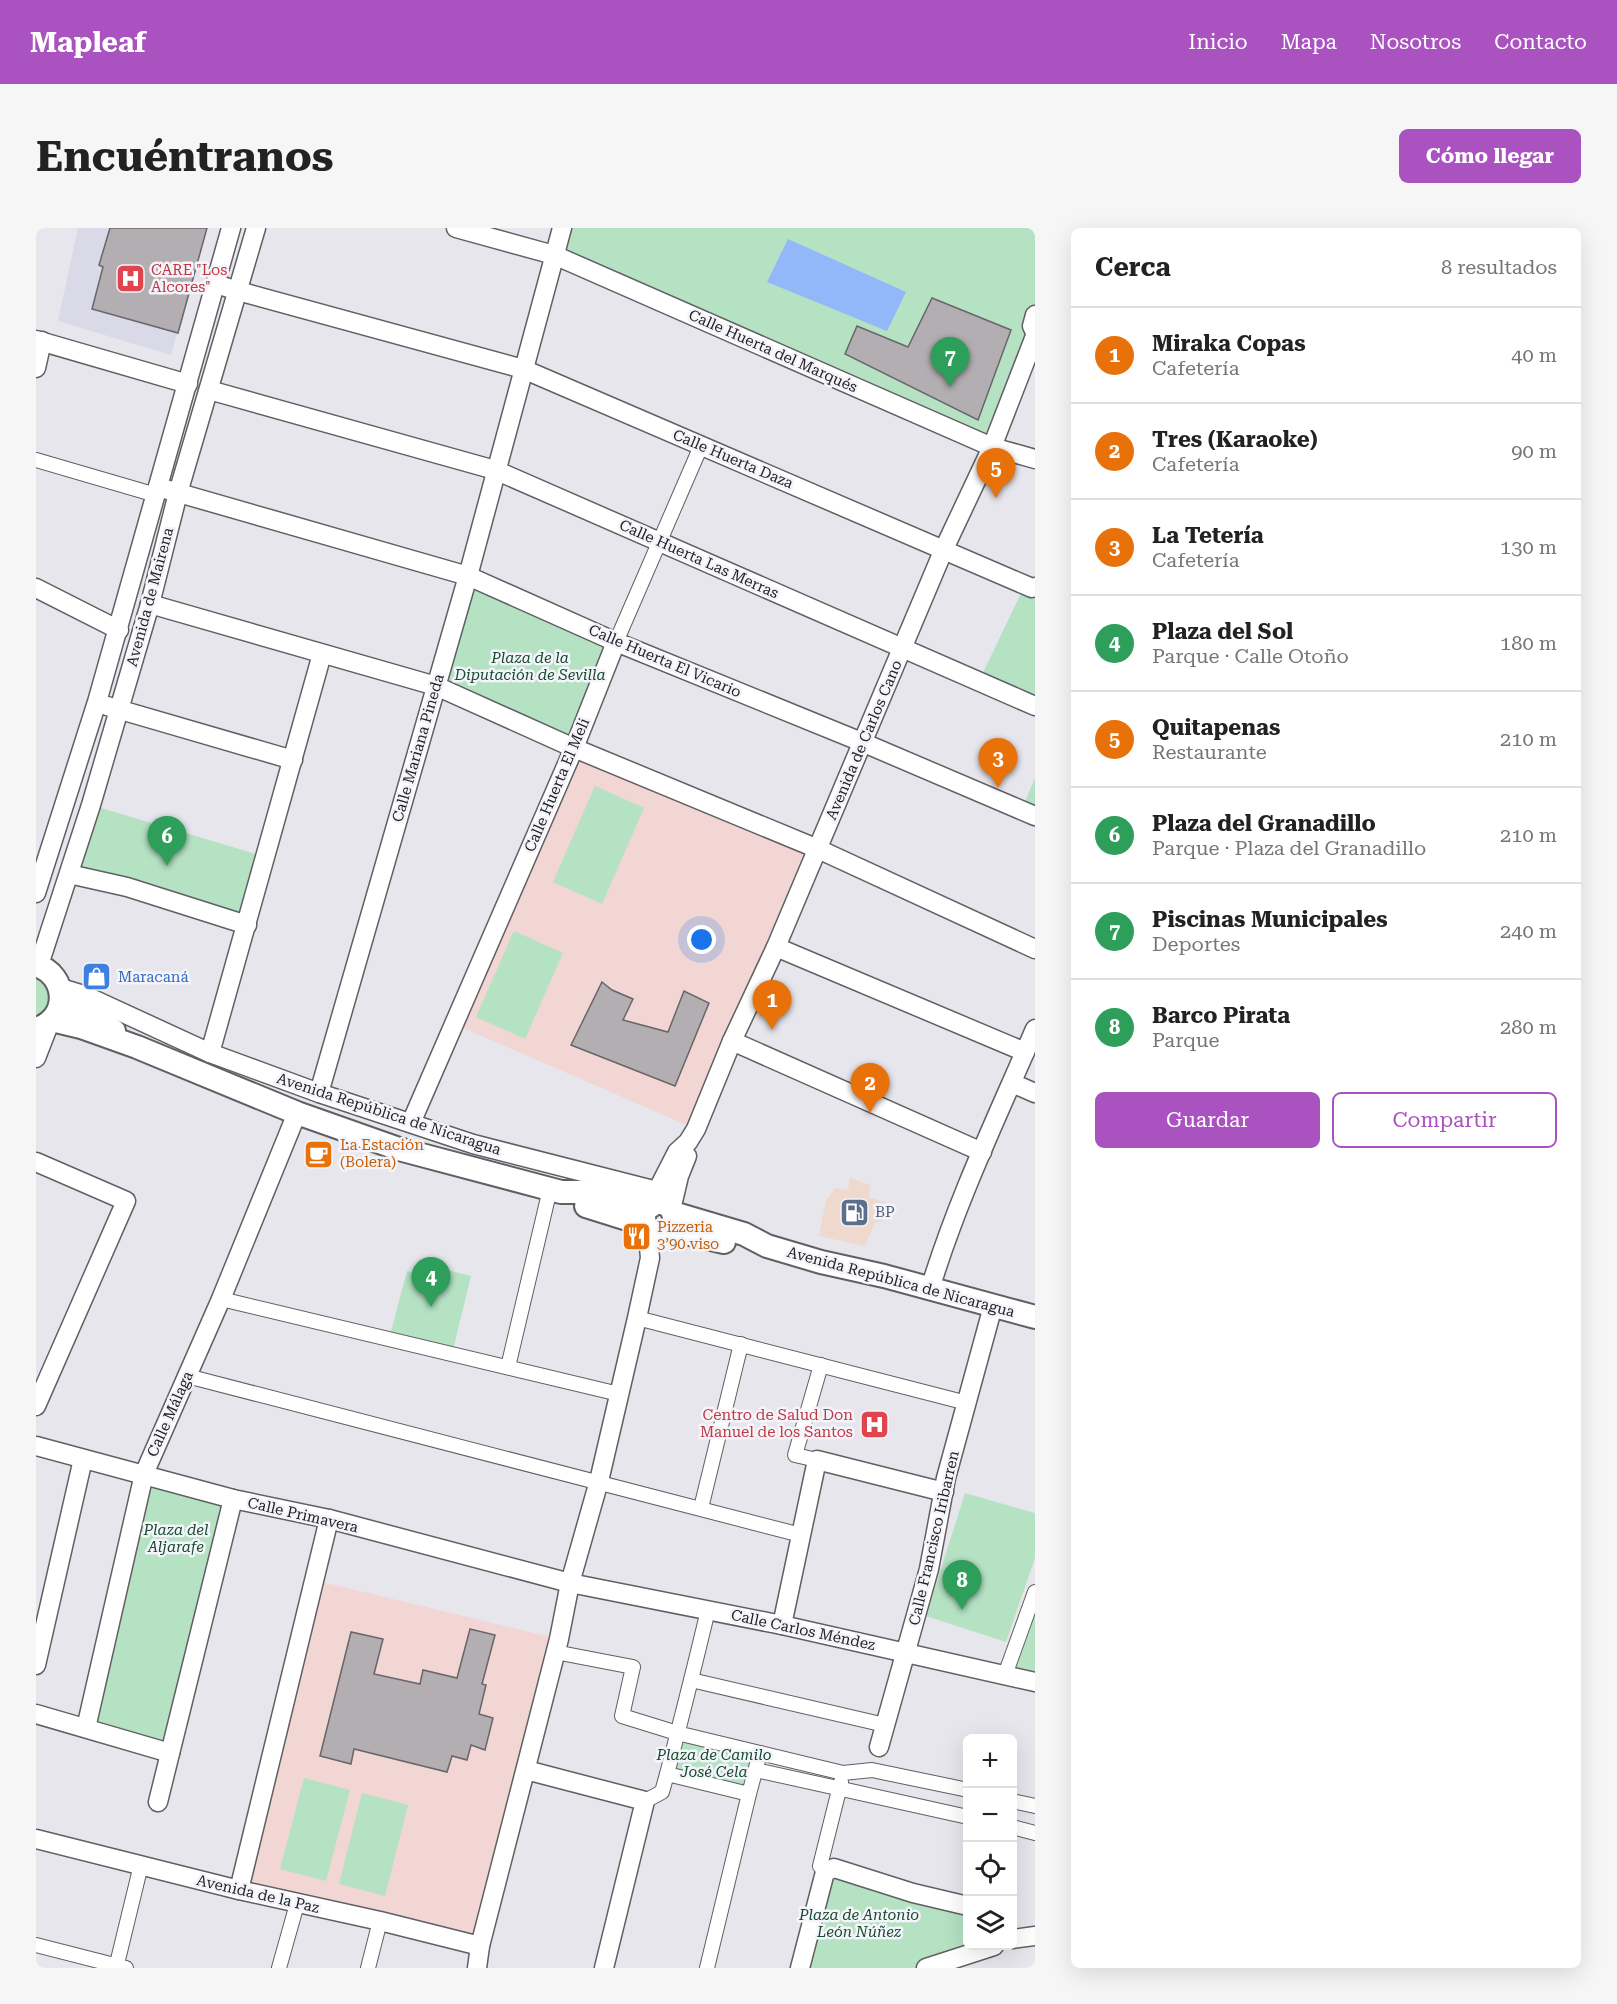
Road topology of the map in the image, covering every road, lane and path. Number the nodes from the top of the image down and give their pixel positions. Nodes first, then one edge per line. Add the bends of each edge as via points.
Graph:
1 (231, 228) edge
2 (256, 228) edge
3 (456, 228) edge
4 (561, 228) edge
5 (554, 255) junction
6 (216, 284) junction
7 (238, 291) junction
8 (1035, 315) edge
9 (1035, 334) edge
10 (39, 340) edge
11 (36, 368) edge
12 (523, 369) junction
13 (188, 384) junction
14 (209, 390) junction
15 (701, 446) junction
16 (992, 447) junction
17 (1035, 459) edge
18 (36, 460) edge
19 (495, 470) junction
20 (157, 491) junction
21 (178, 493) junction
22 (660, 543) junction
23 (944, 549) junction
24 (468, 576) junction
25 (36, 588) edge
26 (1034, 591) edge
27 (150, 604) junction
28 (118, 630) junction
29 (616, 642) junction
30 (903, 648) junction
31 (322, 654) junction
32 (436, 687) junction
33 (98, 702) junction
34 (1035, 706) edge
35 (118, 710) junction
36 (864, 743) junction
37 (574, 748) junction
38 (292, 760) junction
39 (1035, 816) edge
40 (818, 849) junction
41 (69, 874) junction
42 (36, 893) edge
43 (247, 925) junction
44 (776, 947) junction
45 (1035, 949) edge
46 (37, 965) edge
47 (61, 991) junction
48 (46, 1024) edge
49 (1035, 1029) edge
50 (732, 1041) junction
51 (137, 1047) junction
52 (1025, 1052) junction
53 (210, 1053) junction
54 (36, 1058) edge
55 (1012, 1083) junction
56 (319, 1093) junction
57 (1035, 1093) edge
58 (297, 1113) junction
59 (411, 1123) junction
60 (982, 1152) junction
61 (36, 1162) edge
62 (555, 1190) junction
63 (659, 1215) junction
64 (930, 1289) junction
65 (221, 1299) junction
66 (993, 1306) junction
67 (1035, 1317) edge
68 (638, 1318) junction
69 (741, 1344) junction
70 (820, 1365) junction
71 (508, 1367) junction
72 (187, 1376) junction
73 (619, 1394) junction
74 (967, 1403) junction
75 (36, 1406) edge
76 (36, 1446) edge
77 (83, 1460) junction
78 (817, 1460) junction
79 (144, 1474) junction
80 (599, 1481) junction
81 (944, 1492) junction
82 (233, 1498) junction
83 (701, 1508) junction
84 (328, 1519) junction
85 (801, 1535) junction
86 (570, 1582) junction
87 (1035, 1592) edge
88 (43, 1604) edge
89 (708, 1610) junction
90 (782, 1625) junction
91 (555, 1652) junction
92 (906, 1652) junction
93 (36, 1665) edge
94 (1005, 1675) junction
95 (691, 1680) junction
96 (1035, 1682) edge
97 (36, 1714) edge
98 (885, 1725) junction
99 (86, 1728) junction
100 (677, 1733) junction
101 (879, 1747) joint
102 (170, 1753) junction
103 (760, 1753) junction
104 (526, 1770) junction
105 (756, 1770) junction
106 (872, 1770) junction
107 (843, 1773) junction
108 (667, 1774) junction
109 (923, 1780) junction
110 (838, 1788) junction
111 (963, 1789) edge
112 (749, 1794) junction
113 (645, 1801) junction
114 (158, 1802) dead end
115 (1017, 1802) edge
116 (916, 1804) junction
117 (1035, 1806) edge
118 (963, 1816) edge
119 (1017, 1828) edge
120 (1035, 1833) edge
121 (36, 1839) edge
122 (141, 1865) junction
123 (825, 1872) junction
124 (239, 1890) junction
125 (297, 1904) junction
126 (963, 1905) edge
127 (380, 1921) junction
128 (36, 1945) edge
129 (480, 1946) junction
130 (982, 1950) edge
131 (120, 1967) edge
132 (279, 1968) edge
133 (368, 1968) edge
134 (477, 1968) edge
135 (604, 1968) edge
136 (707, 1968) edge
137 (800, 1968) edge
138 (926, 1968) edge

1 - 6 street
2 - 7 street, Avenida de Mairena
3 - 5 street, Calle Huerta del Marqués
4 - 5 street, Calle Mariana Pineda
5 - 12 street, Calle Mariana Pineda
5 - 16 street, Calle Huerta del Marqués
6 - 7 street, Calle Huerta Daza
6 - 13 street
7 - 12 street, Calle Huerta Daza
7 - 14 street, Avenida de Mairena
8 - 9 street
9 - 16 street, Avenida de Carlos Cano
10 - 11 street
10 - 13 street
12 - 15 street, Calle Huerta Daza
12 - 19 street, Calle Mariana Pineda
13 - 20 street
14 - 19 street, Calle Huerta Las Merras
14 - 21 street, Avenida de Mairena
15 - 22 street, Calle Huerta El Meli
15 - 23 street, Calle Huerta Daza
16 - 17 street, Calle Huerta del Marqués
16 - 23 street, Avenida de Carlos Cano
18 - 20 street
19 - 22 street, Calle Huerta Las Merras
19 - 24 street, Calle Mariana Pineda
20 - 21 street, Calle Huerta El Vicario
20 - 28 street
21 - 24 street, Calle Huerta El Vicario
21 - 27 street, Avenida de Mairena
22 - 29 street, Calle Huerta El Meli
22 - 30 street, Calle Huerta Las Merras
23 - 26 street, Calle Huerta Daza
23 - 30 street, Avenida de Carlos Cano
24 - 29 street, Calle Huerta El Vicario
24 - 32 street, Calle Mariana Pineda
25 - 28 street
27 - 31 street
27 - 35 street, Avenida de Mairena
28 - 33 street
29 - 36 street, Calle Huerta El Vicario
29 - 37 street, Calle Huerta El Meli
30 - 34 street, Calle Huerta Las Merras
30 - 36 street, Avenida de Carlos Cano
31 - 32 street
31 - 38 street
32 - 37 street
32 - 56 street, Calle Mariana Pineda
33 - 35 street
33 - 42 street
35 - 38 street
35 - 41 street, Avenida de Mairena
36 - 39 street, Calle Huerta El Vicario
36 - 40 street, Avenida de Carlos Cano
37 - 40 street
37 - 59 street, Calle Huerta El Meli
38 - 43 street
40 - 44 street, Avenida de Carlos Cano
40 - 45 street
41 - 43 street via 128,887
41 - 46 street, Avenida de Mairena
43 - 53 street
44 - 50 street, Avenida de Carlos Cano
44 - 52 street
46 - 47 street via 53,975
47 - 48 street via 60,1008
47 - 51 street, Avenida República de Nicaragua
47 - 53 street, Avenida República de Nicaragua via 84,995
48 - 51 street, Avenida República de Nicaragua via 81,1027
48 - 54 street
49 - 52 street
50 - 60 street
50 - 63 street, Avenida de Carlos Cano via 688,1142 687,1158
51 - 58 street, Avenida República de Nicaragua
52 - 55 street
53 - 56 street, Avenida República de Nicaragua
55 - 57 street
55 - 60 street
56 - 59 street, Avenida República de Nicaragua
58 - 62 street, Avenida República de Nicaragua via 399,1149
58 - 65 street, Calle Málaga
59 - 63 street, Avenida República de Nicaragua
60 - 64 street
61 - 75 street via 126,1201
62 - 63 street, Avenida República de Nicaragua via 582,1192
62 - 71 street
63 - 64 street, Avenida República de Nicaragua via 744,1234 767,1246 821,1262
63 - 68 street, Avenida de Carlos Cano
64 - 66 street, Avenida República de Nicaragua
65 - 71 street
65 - 72 street, Calle Málaga
66 - 67 street, Avenida República de Nicaragua
66 - 74 street, Calle Francisco Iribarren
68 - 69 street
68 - 73 street, Avenida de Carlos Cano
69 - 70 street
69 - 83 street
70 - 74 street
70 - 78 street via 795,1455
71 - 73 street
72 - 79 street, Calle Málaga
72 - 80 street
73 - 80 street, Avenida de Carlos Cano
74 - 81 street, Calle Francisco Iribarren
76 - 77 street, Calle Primavera
77 - 79 street, Calle Primavera
77 - 88 street
78 - 81 street
78 - 85 street
79 - 82 street, Calle Primavera
79 - 99 street, Calle Málaga
80 - 83 street
80 - 86 street, Avenida de Carlos Cano
81 - 92 street, Calle Francisco Iribarren via 929,1569
82 - 84 street, Calle Primavera
82 - 102 street
83 - 85 street
84 - 86 street, Calle Primavera
84 - 124 street
85 - 90 street
86 - 89 street, Calle Carlos Méndez
86 - 91 street, Avenida de Carlos Cano
87 - 94 street
88 - 93 street
89 - 90 street, Calle Carlos Méndez
89 - 95 street
90 - 92 street, Calle Carlos Méndez
91 - 100 street via 633,1667 622,1716
91 - 104 street, Avenida de Carlos Cano
92 - 94 street, Calle Carlos Méndez
92 - 98 street, Calle Francisco Iribarren
94 - 96 street, Calle Carlos Méndez
95 - 98 street
95 - 100 street
97 - 99 street
98 - 101 street, Calle Francisco Iribarren
99 - 102 street
100 - 103 street
100 - 108 street
101 - 106 street, Calle Francisco Iribarren
102 - 114 street
103 - 105 street
103 - 107 street
104 - 113 street
104 - 129 street, Avenida de Carlos Cano
105 - 110 street
105 - 112 street
106 - 107 street
106 - 109 street
107 - 110 street
108 - 112 street
108 - 113 street via 662,1792
109 - 111 street
109 - 116 street
110 - 116 street
110 - 123 street via 820,1866
112 - 136 street
113 - 135 street
115 - 117 street
116 - 118 street
119 - 120 street
121 - 122 street, Avenida de la Paz
122 - 124 street, Avenida de la Paz
122 - 131 street
123 - 126 street via 834,1868
123 - 137 street
124 - 125 street, Avenida de la Paz
125 - 127 street, Avenida de la Paz
125 - 132 street
127 - 129 street, Avenida de la Paz
127 - 133 street
128 - 131 street
129 - 134 street, Avenida de Carlos Cano
130 - 138 street

